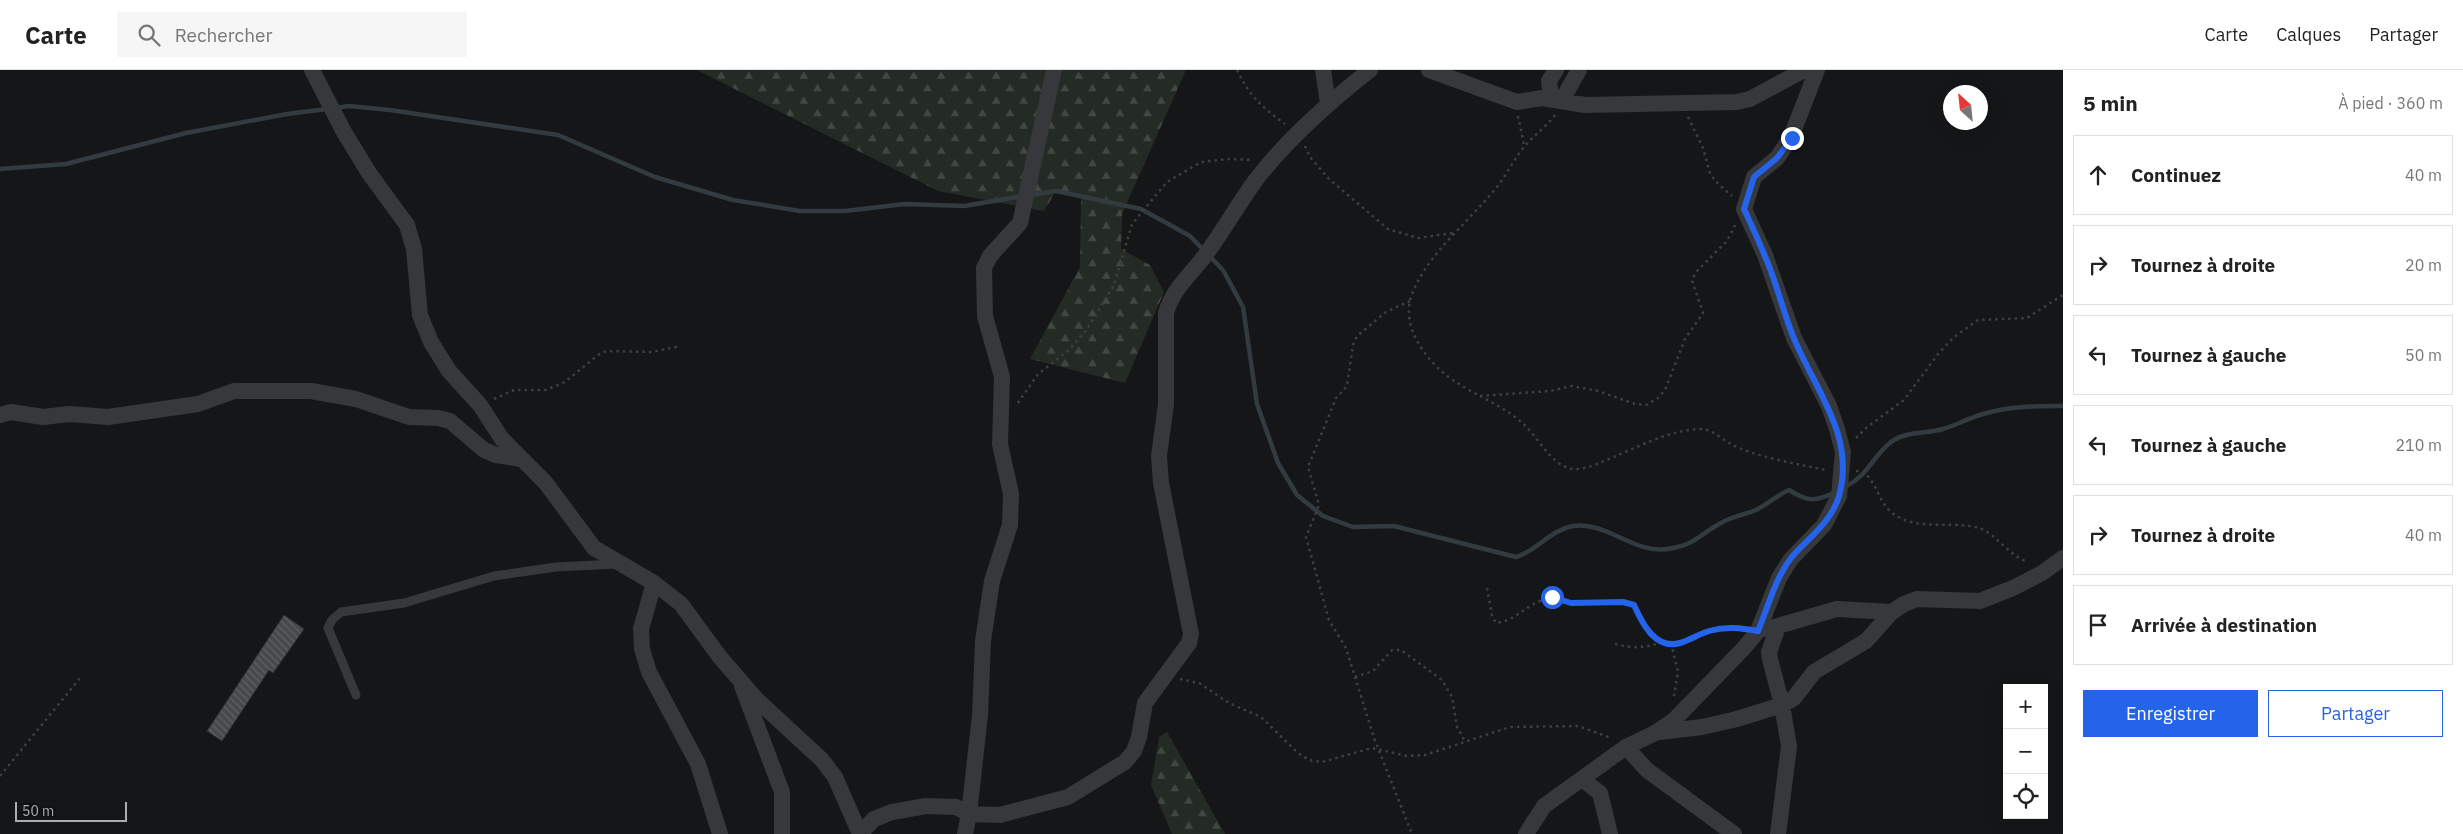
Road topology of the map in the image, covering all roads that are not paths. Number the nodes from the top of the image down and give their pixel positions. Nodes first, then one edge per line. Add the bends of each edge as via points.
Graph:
1 (312, 70) edge
2 (1054, 70) edge
3 (1323, 70) edge
4 (1370, 70) edge
5 (1429, 70) edge
6 (1556, 70) edge
7 (1579, 70) edge
8 (1804, 70) edge
9 (1817, 70) edge
10 (1557, 99) junction
11 (1328, 103) junction
12 (0, 415) edge
13 (521, 458) junction
14 (2063, 558) edge
15 (622, 564) junction
16 (654, 583) junction
17 (1892, 612) junction
18 (1778, 627) junction
19 (1758, 631) junction
20 (741, 681) junction
21 (356, 695) dead end
22 (1782, 705) junction
23 (1655, 733) junction
24 (1626, 747) junction
25 (1582, 779) junction
26 (969, 814) junction
27 (720, 834) edge
28 (782, 834) edge
29 (860, 834) edge
30 (965, 834) edge
31 (1526, 834) edge
32 (1610, 834) edge
33 (1734, 834) edge
34 (1778, 834) edge

1 - 13 street via 369,173 407,225 414,249 420,315 431,342 449,371 480,405 502,439
2 - 26 street via 1020,223 990,256 982,283 985,316 1002,377 1000,444 1011,494 1010,525 992,581 983,641 980,715
3 - 11 street
4 - 11 street
5 - 10 street via 1510,102
6 - 10 street via 1549,80
7 - 10 street
8 - 10 street via 1750,99 1585,105
9 - 19 street via 1792,138 1777,158 1754,177 1744,209 1765,255 1794,338 1829,406 1843,452 1842,473 1833,511 1791,559 1779,578
11 - 26 street via 1272,160 1204,257 1174,291 1166,313 1166,404 1160,456 1161,483 1191,634 1189,643 1146,703 1140,737 1125,762 1068,797 1000,815
12 - 13 street via 11,412 43,417 69,414 108,417 198,404 234,390 311,391 356,399 409,417 450,421 484,450 496,456
13 - 15 street via 544,482 594,548
14 - 17 street via 2042,573 1988,599 1973,602 1918,599
15 - 16 street
15 - 21 lane via 556,567 494,576 404,603 341,612 328,628
16 - 20 street via 681,604
16 - 27 street via 641,629 642,649 649,672 698,764
17 - 18 street via 1837,609
17 - 22 street via 1866,641 1818,669 1794,698
18 - 19 street
18 - 22 street via 1769,652
19 - 23 street via 1674,720
20 - 28 street via 782,792
20 - 29 street via 835,776
22 - 23 street via 1702,727
22 - 34 street via 1789,746
23 - 24 street
24 - 25 street
24 - 33 street via 1647,770
25 - 31 street via 1544,806
25 - 32 street via 1600,793
26 - 29 street via 956,806 926,806 892,812 874,819
26 - 30 street

